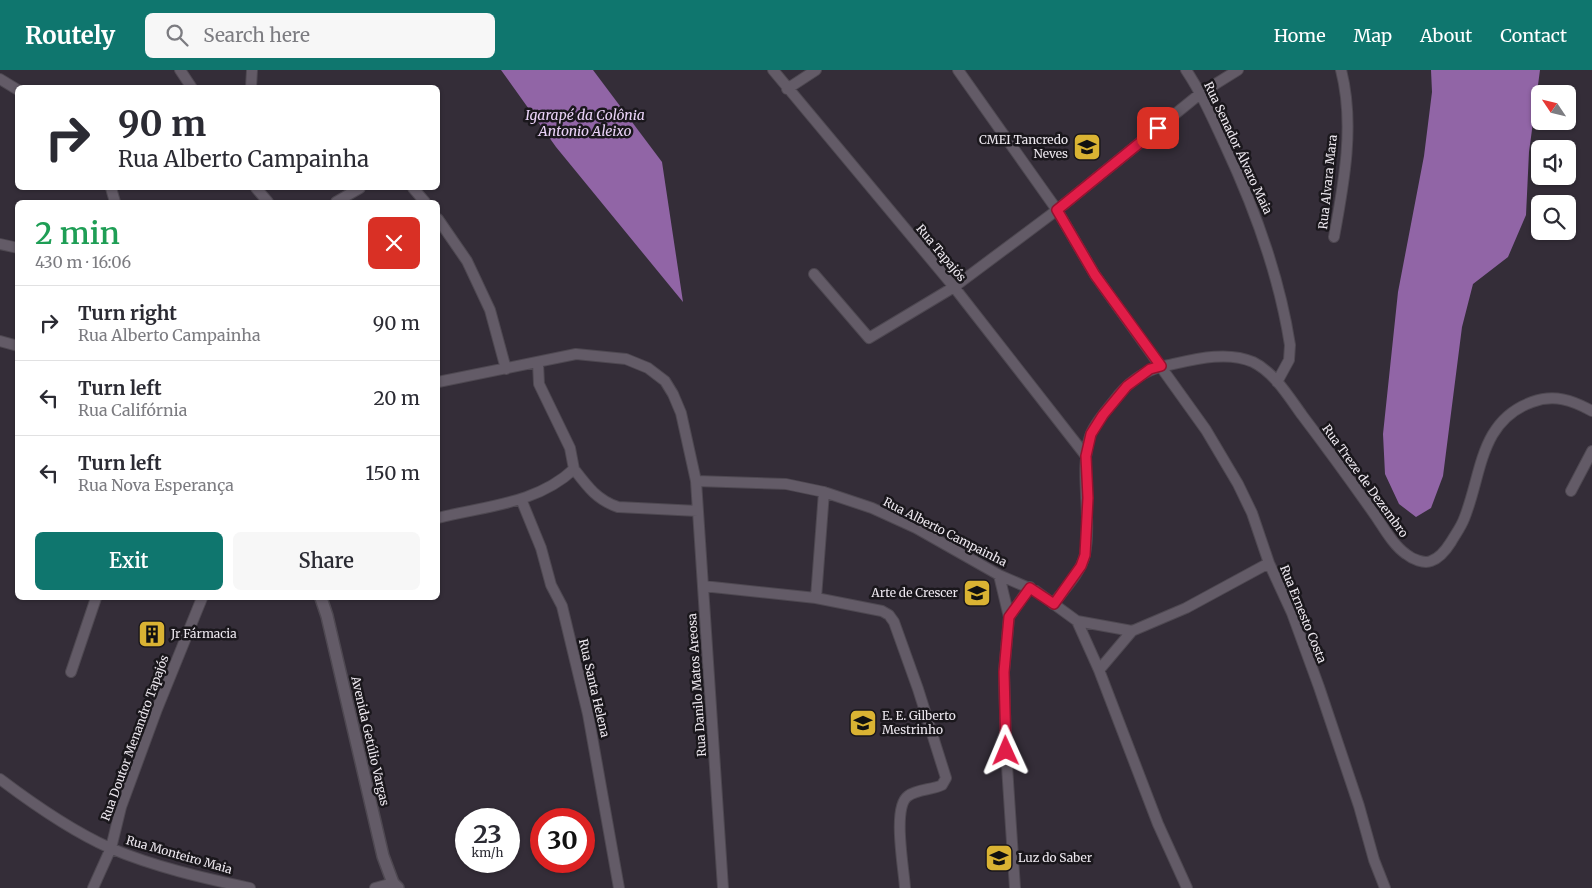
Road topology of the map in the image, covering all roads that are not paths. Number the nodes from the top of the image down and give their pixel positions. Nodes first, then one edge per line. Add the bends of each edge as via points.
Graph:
1 (180, 70) edge
2 (252, 70) edge
3 (772, 70) edge
4 (816, 70) edge
5 (958, 70) edge
6 (1186, 70) edge
7 (1238, 70) edge
8 (1341, 70) edge
9 (0, 79) edge
10 (190, 85) edge
11 (251, 85) edge
12 (15, 88) edge
13 (787, 89) junction
14 (1201, 93) junction
15 (258, 190) edge
16 (357, 190) edge
17 (415, 190) edge
18 (266, 200) edge
19 (339, 200) edge
20 (423, 200) edge
21 (1057, 210) junction
22 (440, 222) edge
23 (1334, 237) dead end
24 (0, 244) edge
25 (15, 247) edge
26 (814, 274) dead end
27 (954, 287) junction
28 (0, 341) edge
29 (15, 345) edge
30 (538, 363) junction
31 (1161, 366) junction
32 (506, 369) junction
33 (440, 382) edge
34 (1277, 382) junction
35 (1592, 411) edge
36 (1592, 451) edge
37 (1086, 456) junction
38 (574, 469) junction
39 (696, 481) junction
40 (1571, 491) dead end
41 (824, 492) junction
42 (521, 499) junction
43 (698, 510) junction
44 (440, 518) edge
45 (1269, 563) junction
46 (999, 575) junction
47 (703, 586) junction
48 (1030, 588) junction
49 (816, 598) junction
50 (95, 600) edge
51 (201, 600) edge
52 (322, 600) edge
53 (1054, 604) junction
54 (1009, 617) junction
55 (1077, 621) junction
56 (1132, 631) junction
57 (1099, 670) junction
58 (71, 672) dead end
59 (0, 778) edge
60 (111, 848) junction
61 (396, 885) edge
62 (93, 888) edge
63 (250, 888) edge
64 (375, 888) edge
65 (619, 888) edge
66 (723, 888) edge
67 (905, 888) edge
68 (1014, 888) edge
69 (1187, 888) edge
70 (1385, 888) edge

1 - 10 street
2 - 11 street
3 - 13 street, Rua Tapajós
4 - 13 street
5 - 21 street, Rua Ernesto Costa
6 - 14 street, Rua Senador Álvaro Maia
7 - 14 street
8 - 23 street, Rua Alvara Mara via 1347,149
9 - 12 street
13 - 27 street, Rua Tapajós
14 - 21 street
14 - 34 street, Rua Senador Álvaro Maia via 1252,202 1266,244 1290,345 1289,360
15 - 18 street
16 - 19 street
17 - 20 street
21 - 27 street
21 - 31 street, Rua Ernesto Costa via 1095,275
22 - 32 street via 467,261 490,310
24 - 25 street
26 - 27 street via 869,338
27 - 37 street, Rua Tapajós
28 - 29 street
30 - 32 street
30 - 38 street via 539,384 570,448
30 - 39 street via 576,354 626,359 648,368 666,381 681,413
31 - 34 street, Rua Treze de Dezembro via 1204,358 1239,357 1256,363
31 - 37 street, Rua Treze de Dezembro via 1135,378 1120,393 1091,434
31 - 45 street, Rua Ernesto Costa via 1231,470 1252,513
32 - 33 street
34 - 35 street, Rua Treze de Dezembro via 1398,547 1414,559 1429,562 1446,549 1464,519 1484,450 1501,421 1512,411 1542,398 1559,398
36 - 40 street
37 - 53 street, Rua Treze de Dezembro via 1085,555 1081,566
38 - 42 street via 557,484
38 - 43 street via 594,494 607,504
39 - 41 street, Rua Alberto Campainha via 786,484
39 - 43 street, Rua Danilo Matos Areosa
41 - 46 street, Rua Alberto Campainha via 872,508 916,528
41 - 49 street
42 - 44 street
42 - 65 street, Rua Santa Helena via 541,548 551,585 562,606 594,748
43 - 47 street, Rua Danilo Matos Areosa
45 - 56 street via 1186,608
45 - 70 street, Rua Ernesto Costa via 1292,613 1319,687
46 - 48 street, Rua Alberto Campainha
46 - 54 street
47 - 49 street
47 - 66 street, Rua Danilo Matos Areosa
48 - 53 street, Rua Alberto Campainha
48 - 54 street
49 - 67 street via 889,615 904,646 946,778 942,785 909,794 902,803 899,818
50 - 58 street
51 - 60 street, Rua Doutor Menandro Tapajós via 156,708 121,807
52 - 61 street, Avenida Getúlio Vargas via 383,856
53 - 55 street, Rua Alberto Campainha
54 - 68 street via 1004,672
55 - 56 street
55 - 57 street, Rua Alberto Campainha
56 - 57 street
57 - 69 street, Rua Alberto Campainha via 1158,824
59 - 60 street, Rua Monteiro Maia via 74,828
60 - 62 street, Rua Doutor Menandro Tapajós
60 - 63 street, Rua Monteiro Maia via 175,870
61 - 64 street

